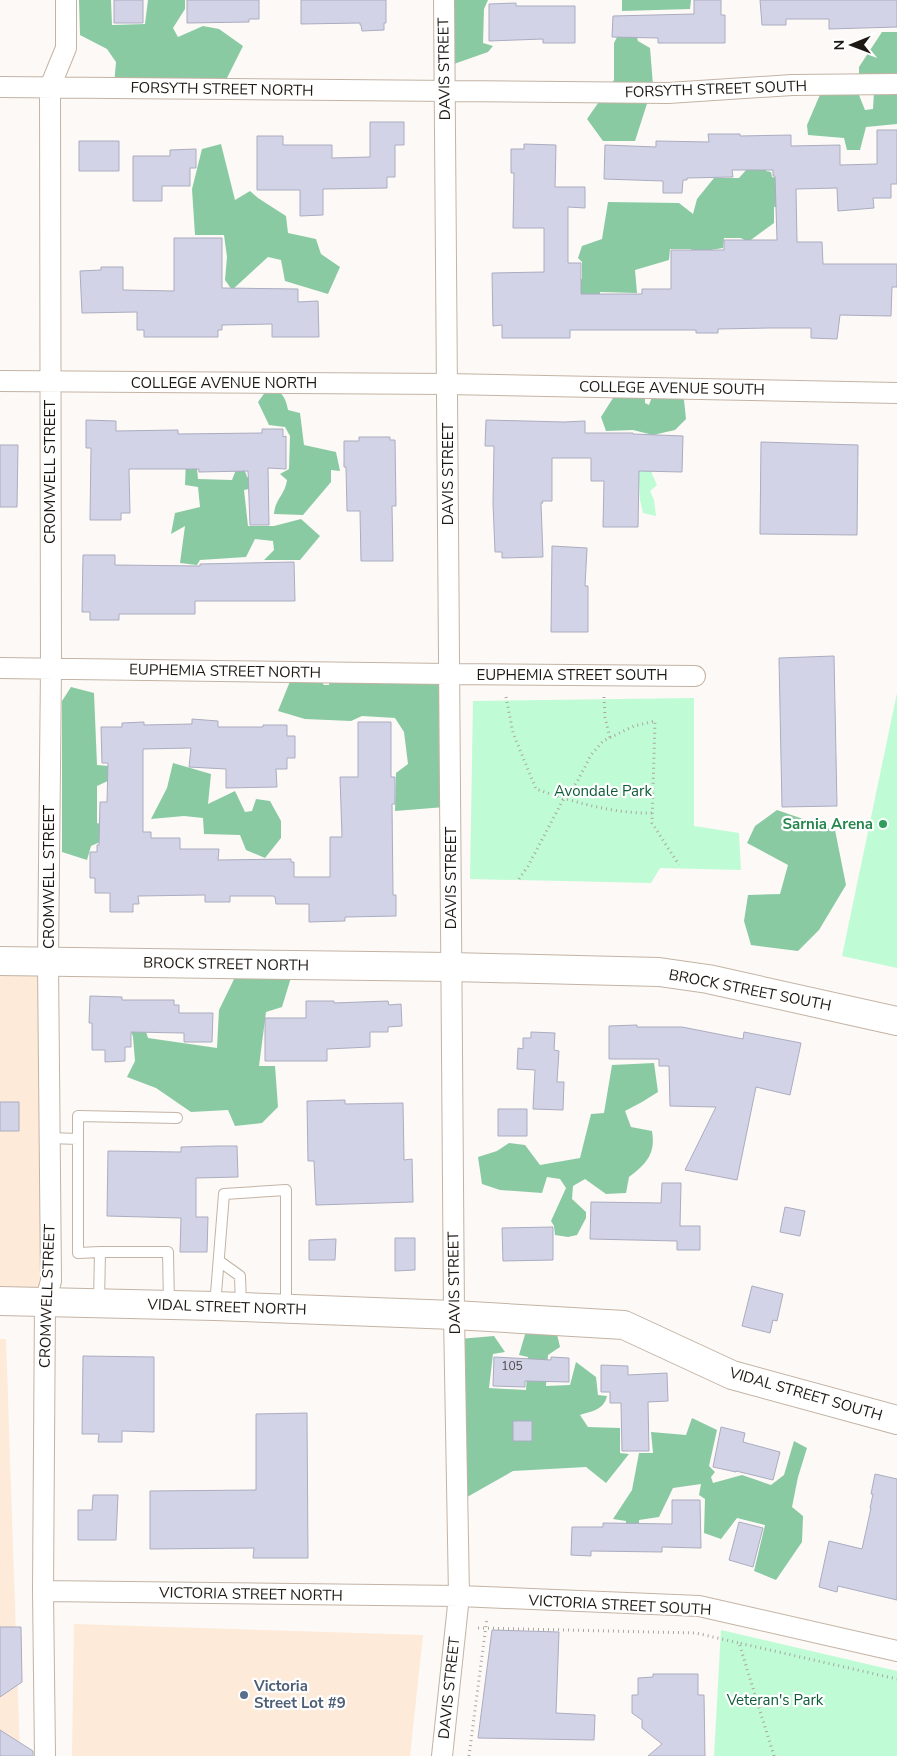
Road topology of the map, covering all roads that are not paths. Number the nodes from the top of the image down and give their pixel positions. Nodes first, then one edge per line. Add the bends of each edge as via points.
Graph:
1 (66, 0) edge
2 (444, 0) edge
3 (897, 84) edge
4 (0, 87) edge
5 (50, 87) junction
6 (445, 91) junction
7 (0, 381) edge
8 (49, 382) junction
9 (447, 384) junction
10 (897, 393) edge
11 (0, 668) edge
12 (51, 669) junction
13 (449, 674) junction
14 (695, 676) dead end
15 (0, 961) edge
16 (48, 962) junction
17 (451, 967) junction
18 (897, 1021) edge
19 (177, 1118) dead end
20 (50, 1138) junction
21 (78, 1139) junction
22 (100, 1252) junction
23 (219, 1261) junction
24 (0, 1301) edge
25 (45, 1302) junction
26 (99, 1303) junction
27 (169, 1305) junction
28 (228, 1307) junction
29 (286, 1309) junction
30 (454, 1315) junction
31 (897, 1420) edge
32 (43, 1592) junction
33 (459, 1596) junction
34 (897, 1651) edge
35 (45, 1756) edge
36 (442, 1756) edge

1 - 5 street, CROMWELL STREET via 66,48
2 - 6 street, DAVIS STREET
3 - 6 street, FORSYTH STREET SOUTH via 792,84 668,93
4 - 5 street, FORSYTH STREET NORTH
5 - 6 street, FORSYTH STREET NORTH
5 - 8 street, CROMWELL STREET
6 - 9 street, DAVIS STREET
7 - 8 street, COLLEGE AVENUE NORTH
8 - 9 street, COLLEGE AVENUE NORTH
8 - 12 street, CROMWELL STREET
9 - 10 street, COLLEGE AVENUE SOUTH
9 - 13 street, DAVIS STREET
11 - 12 street, EUPHEMIA STREET NORTH
12 - 13 street, EUPHEMIA STREET NORTH
12 - 16 street, CROMWELL STREET
13 - 14 street, EUPHEMIA STREET SOUTH
13 - 17 street, DAVIS STREET
15 - 16 main road, BROCK STREET NORTH
16 - 17 main road, BROCK STREET NORTH
16 - 20 street, CROMWELL STREET
17 - 18 main road, BROCK STREET SOUTH via 659,972 708,979
17 - 30 street, DAVIS STREET
19 - 21 lane via 78,1116
20 - 21 lane
20 - 25 street, CROMWELL STREET via 51,1280
21 - 22 lane via 78,1253
22 - 26 lane
22 - 27 lane via 168,1252
23 - 28 lane
23 - 28 lane via 240,1276
23 - 29 lane via 224,1194 286,1190
24 - 25 main road, VIDAL STREET NORTH
25 - 26 main road, VIDAL STREET NORTH
25 - 32 street, CROMWELL STREET
26 - 27 main road, VIDAL STREET NORTH
27 - 28 main road, VIDAL STREET NORTH
28 - 29 main road, VIDAL STREET NORTH
29 - 30 main road, VIDAL STREET NORTH
30 - 31 main road, VIDAL STREET SOUTH via 624,1325 732,1375
30 - 33 street, DAVIS STREET
32 - 33 street, VICTORIA STREET NORTH
32 - 35 street, CROMWELL STREET
33 - 34 street, VICTORIA STREET SOUTH via 699,1606
33 - 36 street, DAVIS STREET

